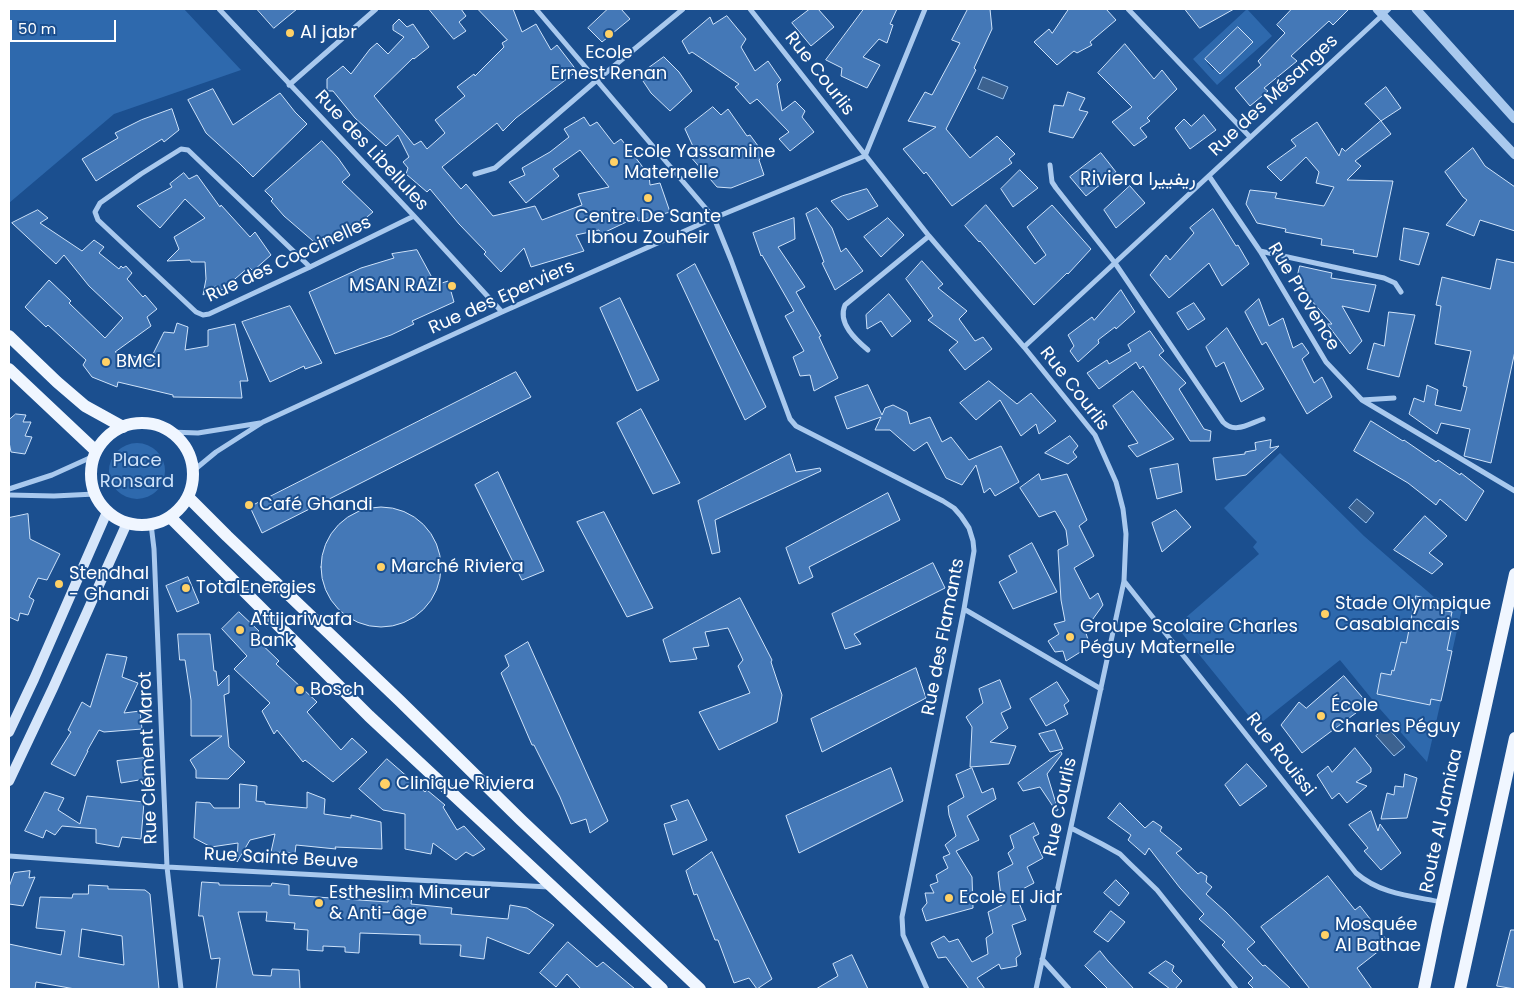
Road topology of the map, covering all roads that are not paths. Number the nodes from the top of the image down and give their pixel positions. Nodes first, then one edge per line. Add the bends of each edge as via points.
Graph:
1 (219, 9) edge
2 (376, 9) edge
3 (536, 9) edge
4 (683, 9) edge
5 (750, 9) edge
6 (925, 9) edge
7 (1128, 9) edge
8 (1416, 9) edge
9 (1383, 11) edge
10 (597, 80) junction
11 (289, 85) junction
12 (1515, 119) edge
13 (1250, 137) junction
14 (1515, 155) edge
15 (865, 156) junction
16 (1050, 165) dead end
17 (475, 174) dead end
18 (1208, 176) junction
19 (414, 216) junction
20 (714, 218) junction
21 (929, 236) junction
22 (1260, 251) junction
23 (1115, 263) junction
24 (310, 267) junction
25 (1402, 292) dead end
26 (502, 312) junction
27 (9, 336) edge
28 (1024, 347) junction
29 (868, 350) dead end
30 (9, 369) edge
31 (1394, 398) dead end
32 (1362, 400) junction
33 (1263, 419) dead end
34 (263, 422) junction
35 (123, 427) junction
36 (170, 432) junction
37 (95, 453) junction
38 (193, 471) junction
39 (9, 489) edge
40 (1515, 491) edge
41 (95, 494) junction
42 (9, 495) edge
43 (188, 497) junction
44 (107, 512) junction
45 (170, 517) junction
46 (127, 523) junction
47 (151, 524) junction
48 (1515, 574) edge
49 (1124, 581) junction
50 (964, 609) junction
51 (1101, 689) junction
52 (9, 732) edge
53 (1515, 738) edge
54 (9, 781) edge
55 (1071, 828) junction
56 (9, 856) edge
57 (167, 867) junction
58 (552, 888) junction
59 (1442, 903) junction
60 (1042, 959) junction
61 (181, 989) edge
62 (662, 989) edge
63 (700, 989) edge
64 (927, 989) edge
65 (1036, 989) edge
66 (1069, 989) edge
67 (1236, 989) edge
68 (1424, 989) edge
69 (1460, 989) edge

1 - 11 street, Rue des Libellules
2 - 11 street
3 - 10 street, Rue des Flamants
4 - 10 street
5 - 15 street, Rue Courlis
6 - 15 street
7 - 13 street
8 - 12 street
9 - 13 street, Rue des Mésanges
9 - 14 street
10 - 17 street via 495,168
10 - 20 street, Rue des Flamants
11 - 19 street, Rue des Libellules
13 - 18 street, Rue des Mésanges
15 - 20 street, Rue des Eperviers
15 - 21 street, Rue Courlis
16 - 23 street via 1052,182
18 - 22 street, Rue Provence
18 - 23 street, Rue des Mésanges
19 - 24 street, Rue des Coccinelles
19 - 26 street, Rue des Libellules
20 - 26 street, Rue des Eperviers
20 - 50 street, Rue des Flamants via 790,419 806,432 954,508 969,528 974,551
21 - 28 street, Rue Courlis
21 - 29 street via 843,311 849,332
22 - 25 street via 1384,278 1395,283
22 - 32 street, Rue Provence via 1326,362
23 - 28 street, Rue des Mésanges
23 - 33 street via 1223,422 1234,429
24 - 24 street, Rue des Coccinelles via 188,150 181,149 141,174 100,204 95,212 98,220 203,315
26 - 34 street, Rue des Eperviers
27 - 35 main road via 85,406
28 - 49 street, Rue Courlis via 1095,435 1107,459 1124,517
30 - 37 main road
31 - 32 street
32 - 40 street, Rue Provence
34 - 36 street, Rue des Eperviers via 198,433
34 - 38 street, Rue des Eperviers
35 - 36 main road via 143,423
35 - 37 main road via 105,439
36 - 38 main road via 185,447
37 - 39 street via 52,476
37 - 41 main road via 91,475
38 - 43 main road
41 - 42 street
41 - 44 main road
43 - 45 main road
43 - 63 main road
44 - 46 main road
44 - 52 main road
45 - 47 main road
45 - 58 main road via 369,716
46 - 47 main road
46 - 54 main road
47 - 57 street, Rue Clément Marot
48 - 59 main road, Route Al Jamiaa
49 - 51 street, Rue Courlis
49 - 59 street, Rue Rouissi via 1356,873 1379,888
50 - 51 street
50 - 64 street, Rue des Flamants via 902,917 903,935
51 - 55 street, Rue Courlis
53 - 69 main road
55 - 60 street, Rue Courlis
55 - 67 street via 1120,854 1157,890
56 - 57 street, Rue Sainte Beuve
57 - 58 street, Rue Sainte Beuve
57 - 61 street, Rue Clément Marot
58 - 62 main road
59 - 68 main road, Route Al Jamiaa
60 - 65 street, Rue Courlis
60 - 66 street

